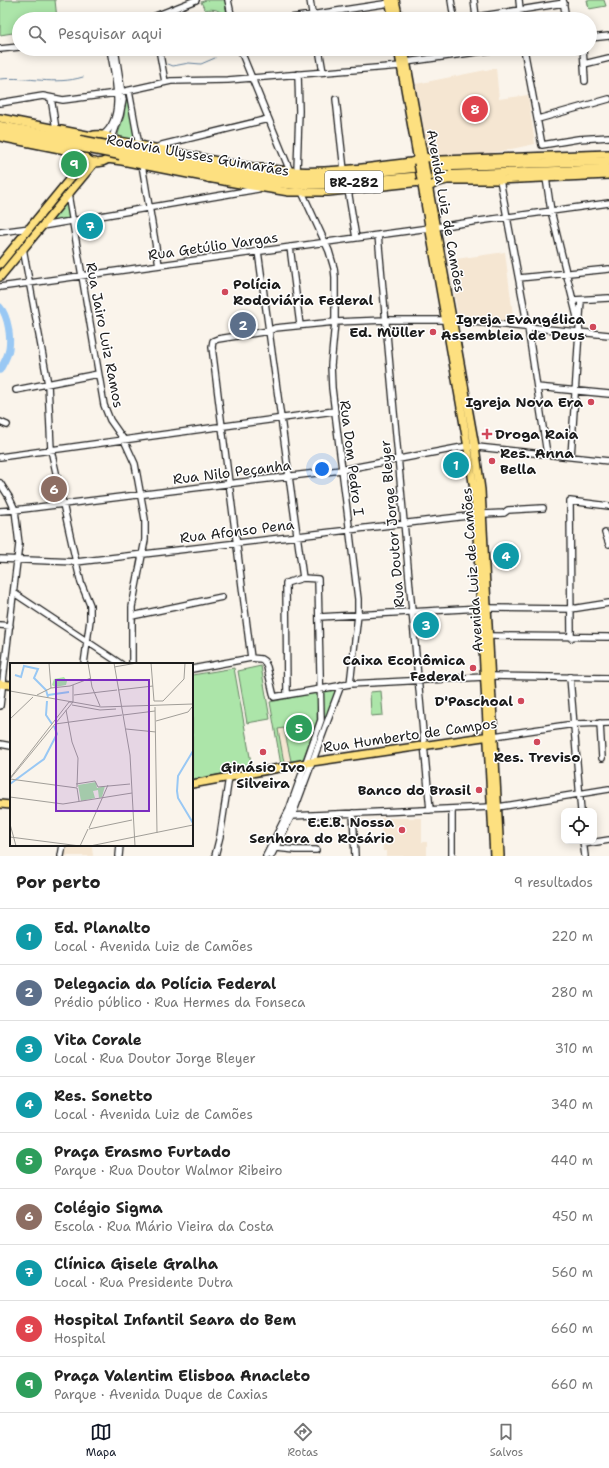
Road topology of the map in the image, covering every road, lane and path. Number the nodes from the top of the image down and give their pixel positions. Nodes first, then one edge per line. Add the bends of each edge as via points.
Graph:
1 (196, 0) edge
2 (228, 0) edge
3 (310, 0) edge
4 (451, 0) edge
5 (474, 0) edge
6 (519, 0) edge
7 (392, 1) edge
8 (564, 2) edge
9 (520, 10) junction
10 (166, 12) edge
11 (231, 12) edge
12 (312, 12) edge
13 (338, 12) edge
14 (393, 12) edge
15 (396, 12) edge
16 (453, 12) edge
17 (475, 12) edge
18 (507, 12) edge
19 (565, 12) edge
20 (609, 36) edge
21 (597, 37) edge
22 (12, 48) edge
23 (0, 49) edge
24 (112, 56) edge
25 (116, 56) edge
26 (160, 56) edge
27 (243, 56) edge
28 (320, 56) edge
29 (401, 56) edge
30 (404, 56) edge
31 (454, 56) edge
32 (525, 56) edge
33 (583, 56) edge
34 (609, 58) edge
35 (404, 64) junction
36 (584, 64) junction
37 (323, 72) junction
38 (402, 73) junction
39 (298, 74) junction
40 (251, 78) junction
41 (585, 81) dead end
42 (165, 82) junction
43 (411, 87) junction
44 (129, 91) junction
45 (120, 93) junction
46 (51, 98) junction
47 (336, 99) dead end
48 (609, 99) edge
49 (0, 104) edge
50 (0, 118) edge
51 (268, 119) junction
52 (538, 119) junction
53 (0, 126) edge
54 (56, 129) junction
55 (0, 132) edge
56 (103, 135) junction
57 (92, 136) junction
58 (0, 137) edge
59 (609, 138) edge
60 (113, 139) junction
61 (138, 140) dead end
62 (80, 144) junction
63 (156, 148) junction
64 (121, 152) junction
65 (609, 154) edge
66 (84, 157) junction
67 (207, 158) junction
68 (106, 160) junction
69 (421, 160) junction
70 (609, 161) edge
71 (94, 162) junction
72 (142, 165) junction
73 (235, 169) junction
74 (344, 170) junction
75 (293, 171) junction
76 (608, 171) edge
77 (209, 178) joint
78 (546, 178) junction
79 (500, 180) junction
80 (237, 181) junction
81 (423, 181) junction
82 (429, 187) junction
83 (262, 188) junction
84 (348, 190) junction
85 (302, 192) junction
86 (227, 193) junction
87 (68, 194) junction
88 (609, 203) edge
89 (149, 207) junction
90 (551, 211) junction
91 (507, 217) junction
92 (72, 220) junction
93 (42, 226) junction
94 (432, 227) junction
95 (30, 228) junction
96 (0, 232) edge
97 (378, 235) junction
98 (356, 238) junction
99 (325, 242) junction
100 (290, 247) junction
101 (23, 248) junction
102 (258, 252) junction
103 (0, 264) edge
104 (159, 265) junction
105 (609, 269) edge
106 (566, 273) junction
107 (0, 276) edge
108 (82, 276) junction
109 (519, 278) junction
110 (30, 283) junction
111 (0, 287) edge
112 (609, 298) edge
113 (573, 300) junction
114 (581, 300) junction
115 (386, 320) junction
116 (449, 320) junction
117 (335, 322) junction
118 (300, 325) junction
119 (528, 328) junction
120 (579, 330) junction
121 (269, 331) junction
122 (609, 335) edge
123 (98, 374) junction
124 (48, 384) junction
125 (537, 387) junction
126 (16, 390) dead end
127 (575, 391) junction
128 (609, 394) edge
129 (334, 411) junction
130 (281, 418) junction
131 (0, 422) edge
132 (7, 425) dead end
133 (222, 426) junction
134 (124, 440) junction
135 (471, 446) junction
136 (51, 450) junction
137 (546, 454) junction
138 (0, 457) edge
139 (571, 457) junction
140 (398, 459) junction
141 (609, 461) edge
142 (341, 470) junction
143 (289, 477) junction
144 (0, 483) edge
145 (230, 485) junction
146 (141, 495) junction
147 (63, 504) junction
148 (609, 506) edge
149 (543, 508) dead end
150 (0, 510) edge
151 (15, 510) junction
152 (480, 514) junction
153 (404, 523) junction
154 (349, 530) junction
155 (605, 533) dead end
156 (297, 536) junction
157 (237, 543) junction
158 (609, 544) edge
159 (143, 554) junction
160 (0, 559) edge
161 (18, 560) junction
162 (76, 562) junction
163 (303, 578) junction
164 (14, 593) junction
165 (222, 597) dead end
166 (609, 603) edge
167 (485, 608) junction
168 (571, 609) junction
169 (412, 612) junction
170 (358, 615) junction
171 (132, 616) junction
172 (319, 617) junction
173 (0, 625) edge
174 (10, 626) junction
175 (490, 636) junction
176 (609, 637) edge
177 (571, 638) junction
178 (87, 642) junction
179 (251, 658) junction
180 (84, 663) edge
181 (119, 663) edge
182 (132, 663) edge
183 (193, 668) edge
184 (488, 676) junction
185 (570, 677) junction
186 (609, 678) edge
187 (419, 680) junction
188 (1, 684) edge
189 (350, 684) junction
190 (342, 685) junction
191 (321, 689) junction
192 (288, 695) junction
193 (0, 706) edge
194 (600, 723) junction
195 (609, 723) edge
196 (574, 724) junction
197 (491, 736) junction
198 (0, 744) edge
199 (10, 746) edge
200 (425, 746) junction
201 (602, 758) dead end
202 (309, 763) junction
203 (228, 777) junction
204 (193, 784) edge
205 (609, 789) edge
206 (580, 794) junction
207 (0, 804) edge
208 (10, 805) edge
209 (495, 807) junction
210 (581, 808) edge
211 (452, 809) junction
212 (430, 810) junction
213 (353, 814) junction
214 (292, 816) junction
215 (609, 840) edge
216 (597, 841) edge
217 (584, 844) edge
218 (63, 846) edge
219 (120, 846) edge
220 (276, 848) junction
221 (316, 850) dead end
222 (296, 853) edge
223 (61, 856) edge
224 (119, 856) edge
225 (215, 856) edge
226 (266, 856) edge
227 (271, 856) edge
228 (355, 856) edge
229 (452, 856) edge
230 (494, 856) edge
231 (500, 856) edge
232 (585, 856) edge

1 - 10 street
2 - 11 street
3 - 12 street
4 - 16 street
5 - 17 street
6 - 9 street
7 - 13 street
7 - 14 main road
7 - 15 main road
8 - 9 street
8 - 19 street
9 - 18 street
20 - 21 street
22 - 23 street
24 - 45 street
25 - 45 street
26 - 42 street
27 - 40 street
28 - 37 street
29 - 35 main road, Avenida Luiz de Camões
30 - 35 main road, Avenida Luiz de Camões
31 - 35 street
32 - 52 street
33 - 36 street
34 - 36 street
35 - 37 street
35 - 38 main road, Avenida Luiz de Camões
35 - 43 main road, Avenida Luiz de Camões
36 - 41 street
37 - 39 street
38 - 43 main road
38 - 69 main road, Avenida Luiz de Camões
39 - 40 street
39 - 75 street via 299,111
40 - 42 street
40 - 51 street
42 - 44 street
43 - 69 main road, Avenida Luiz de Camões
44 - 45 street
44 - 61 street
45 - 46 street via 64,100
45 - 56 street via 115,117
45 - 60 street via 120,115
46 - 49 street via 43,96
46 - 54 street
47 - 74 street
48 - 52 street
50 - 54 main road
51 - 63 street
51 - 75 street
52 - 59 street via 542,145 578,139
53 - 62 highway, Rodovia Ulysses Guimarães / BR-282
54 - 57 main road
55 - 62 highway, Rodovia Ulysses Guimarães / BR-282
56 - 57 main road
56 - 60 main road
57 - 66 main road via 82,146
58 - 66 main road via 60,149
60 - 63 main road
60 - 68 main road via 114,149
62 - 64 highway, Rodovia Ulysses Guimarães / BR-282, bridge
63 - 67 main road
64 - 73 highway, Rodovia Ulysses Guimarães / BR-282
64 - 80 highway, Rodovia Ulysses Guimarães / BR-282
65 - 69 main road
66 - 71 main road
66 - 95 main road
67 - 73 highway
67 - 75 main road
68 - 71 main road
68 - 72 main road
69 - 74 main road
69 - 81 main road, Avenida Luiz de Camões, bridge
70 - 73 highway, Rodovia Ulysses Guimarães / BR-282 via 422,167 318,177 278,176
71 - 87 main road
72 - 77 main road
72 - 89 street
74 - 75 main road
76 - 78 main road
76 - 80 highway, Rodovia Ulysses Guimarães / BR-282 via 423,176 321,185
77 - 80 highway
78 - 79 main road
78 - 90 street
79 - 82 main road via 447,180
79 - 91 street
80 - 83 main road
80 - 86 street via 233,189
81 - 82 main road, Avenida Luiz de Camões
81 - 84 main road
81 - 94 main road, Avenida Luiz de Camões
82 - 94 main road, Avenida Luiz de Camões
83 - 85 main road
83 - 86 street
84 - 85 main road
84 - 98 street
85 - 99 street, Rua Dom Pedro I
86 - 89 street
87 - 92 street, Rua Jairo Luiz Ramos
87 - 93 main road
88 - 90 street, Rua Getúlio Vargas
89 - 92 street
89 - 104 street
90 - 91 street, Rua Getúlio Vargas
90 - 106 street
91 - 94 street, Rua Getúlio Vargas
91 - 109 street
92 - 93 street
92 - 108 street, Rua Jairo Luiz Ramos
93 - 101 main road
94 - 97 street, Rua Getúlio Vargas
94 - 116 main road, Avenida Luiz de Camões
95 - 96 street
95 - 103 main road
97 - 98 street, Rua Getúlio Vargas
97 - 115 street, Rua Doutor Jorge Bleyer
98 - 99 street, Rua Getúlio Vargas
99 - 100 street, Rua Getúlio Vargas
99 - 117 street, Rua Dom Pedro I via 335,277
100 - 102 street, Rua Getúlio Vargas
100 - 118 street
101 - 107 main road
101 - 110 street
102 - 104 street, Rua Getúlio Vargas
102 - 121 street
104 - 108 street, Rua Getúlio Vargas
105 - 106 street
106 - 109 street
106 - 113 street
108 - 110 street, Rua Getúlio Vargas
108 - 123 street, Rua Jairo Luiz Ramos
109 - 119 street
110 - 111 street, Rua Getúlio Vargas
110 - 124 street
112 - 114 street
113 - 114 street
113 - 120 street
114 - 120 street
115 - 116 street
115 - 117 street
115 - 140 street, Rua Doutor Jorge Bleyer
116 - 119 street
116 - 135 main road, Avenida Luiz de Camões
117 - 118 street
117 - 129 street, Rua Dom Pedro I via 331,376
118 - 121 street
119 - 120 street
119 - 125 street
120 - 122 street
120 - 127 street
121 - 130 street
121 - 133 street via 213,341
123 - 124 street
123 - 134 street, Rua Jairo Luiz Ramos via 106,412
124 - 126 street
124 - 136 street
125 - 127 street
125 - 137 street
127 - 128 street
127 - 139 street
129 - 130 street
129 - 142 street, Rua Dom Pedro I
130 - 133 street
130 - 143 street
131 - 132 street
133 - 134 street
133 - 145 street
134 - 136 street
134 - 146 street, Rua Jairo Luiz Ramos via 134,464
135 - 137 street, Rua Nilo Peçanha
135 - 140 street, Rua Nilo Peçanha
135 - 152 main road, Avenida Luiz de Camões
136 - 138 street
136 - 147 street
137 - 139 street, Rua Nilo Peçanha
139 - 141 street, Rua Nilo Peçanha
140 - 142 street, Rua Nilo Peçanha
140 - 153 street, Rua Doutor Jorge Bleyer
142 - 143 street, Rua Nilo Peçanha
142 - 154 street, Rua Dom Pedro I
143 - 145 street, Rua Nilo Peçanha
143 - 156 street
144 - 151 street
145 - 146 street, Rua Nilo Peçanha
145 - 157 street
146 - 147 street, Rua Nilo Peçanha
146 - 159 street, Rua Jairo Luiz Ramos via 145,530
147 - 151 street, Rua Nilo Peçanha
147 - 162 street
148 - 168 street via 570,501
149 - 152 street, Rua Afonso Pena
150 - 151 street, Rua Nilo Peçanha
151 - 161 street via 19,536
152 - 153 street, Rua Afonso Pena
152 - 167 main road, Avenida Luiz de Camões
153 - 154 street, Rua Afonso Pena
153 - 169 street, Rua Doutor Jorge Bleyer
154 - 156 street, Rua Afonso Pena
154 - 170 street, Rua Dom Pedro I
155 - 158 street
156 - 157 street, Rua Afonso Pena
156 - 163 street
157 - 159 street, Rua Afonso Pena
157 - 179 street
159 - 162 street, Rua Afonso Pena
159 - 171 street, Rua Jairo Luiz Ramos
160 - 161 street, Rua Afonso Pena
161 - 162 street, Rua Afonso Pena
161 - 164 street
162 - 178 street via 90,605
163 - 172 street via 318,579
163 - 192 street via 286,583
164 - 174 street
164 - 178 street
165 - 171 street
166 - 168 street
167 - 168 street
167 - 169 street
167 - 175 main road, Avenida Luiz de Camões
167 - 184 main road, Avenida Luiz de Camões
168 - 177 street
169 - 170 street
169 - 187 street, Rua Doutor Jorge Bleyer
170 - 172 street
170 - 189 street, Rua Dom Pedro I
171 - 182 street, Rua Jairo Luiz Ramos
172 - 191 street
173 - 174 street
174 - 188 street
175 - 177 street
175 - 184 main road, Avenida Luiz de Camões
176 - 177 street
178 - 180 street
178 - 181 street
179 - 183 street
179 - 192 street via 264,660 274,697
184 - 185 street
184 - 187 street
184 - 197 main road, Avenida Luiz de Camões
185 - 186 street
185 - 196 street
187 - 189 street
187 - 200 street, Rua Doutor Jorge Bleyer
188 - 193 street
189 - 190 street
190 - 191 street
190 - 202 street
191 - 192 street
191 - 202 street via 321,720
194 - 195 street, Rua Humberto de Campos
194 - 196 street, Rua Humberto de Campos
194 - 201 street
196 - 197 street, Rua Humberto de Campos
196 - 206 street
197 - 200 main road, Rua Humberto de Campos
197 - 209 main road, Avenida Luiz de Camões
198 - 199 street
200 - 202 main road, Rua Humberto de Campos
200 - 212 street, Rua Doutor Jorge Bleyer
202 - 203 main road, Rua Humberto de Campos
202 - 214 street
202 - 226 street
203 - 204 main road, Rua Humberto de Campos
203 - 225 street
205 - 206 street
206 - 209 street
206 - 210 street
207 - 208 main road
209 - 211 street
209 - 230 main road, Avenida Luiz de Camões
209 - 231 main road, Avenida Luiz de Camões
211 - 212 street
211 - 229 street
212 - 213 street
213 - 214 street
213 - 228 street
214 - 220 street
215 - 216 street
217 - 232 street
218 - 223 street
219 - 224 street
220 - 222 street
220 - 227 street
221 - 222 street

